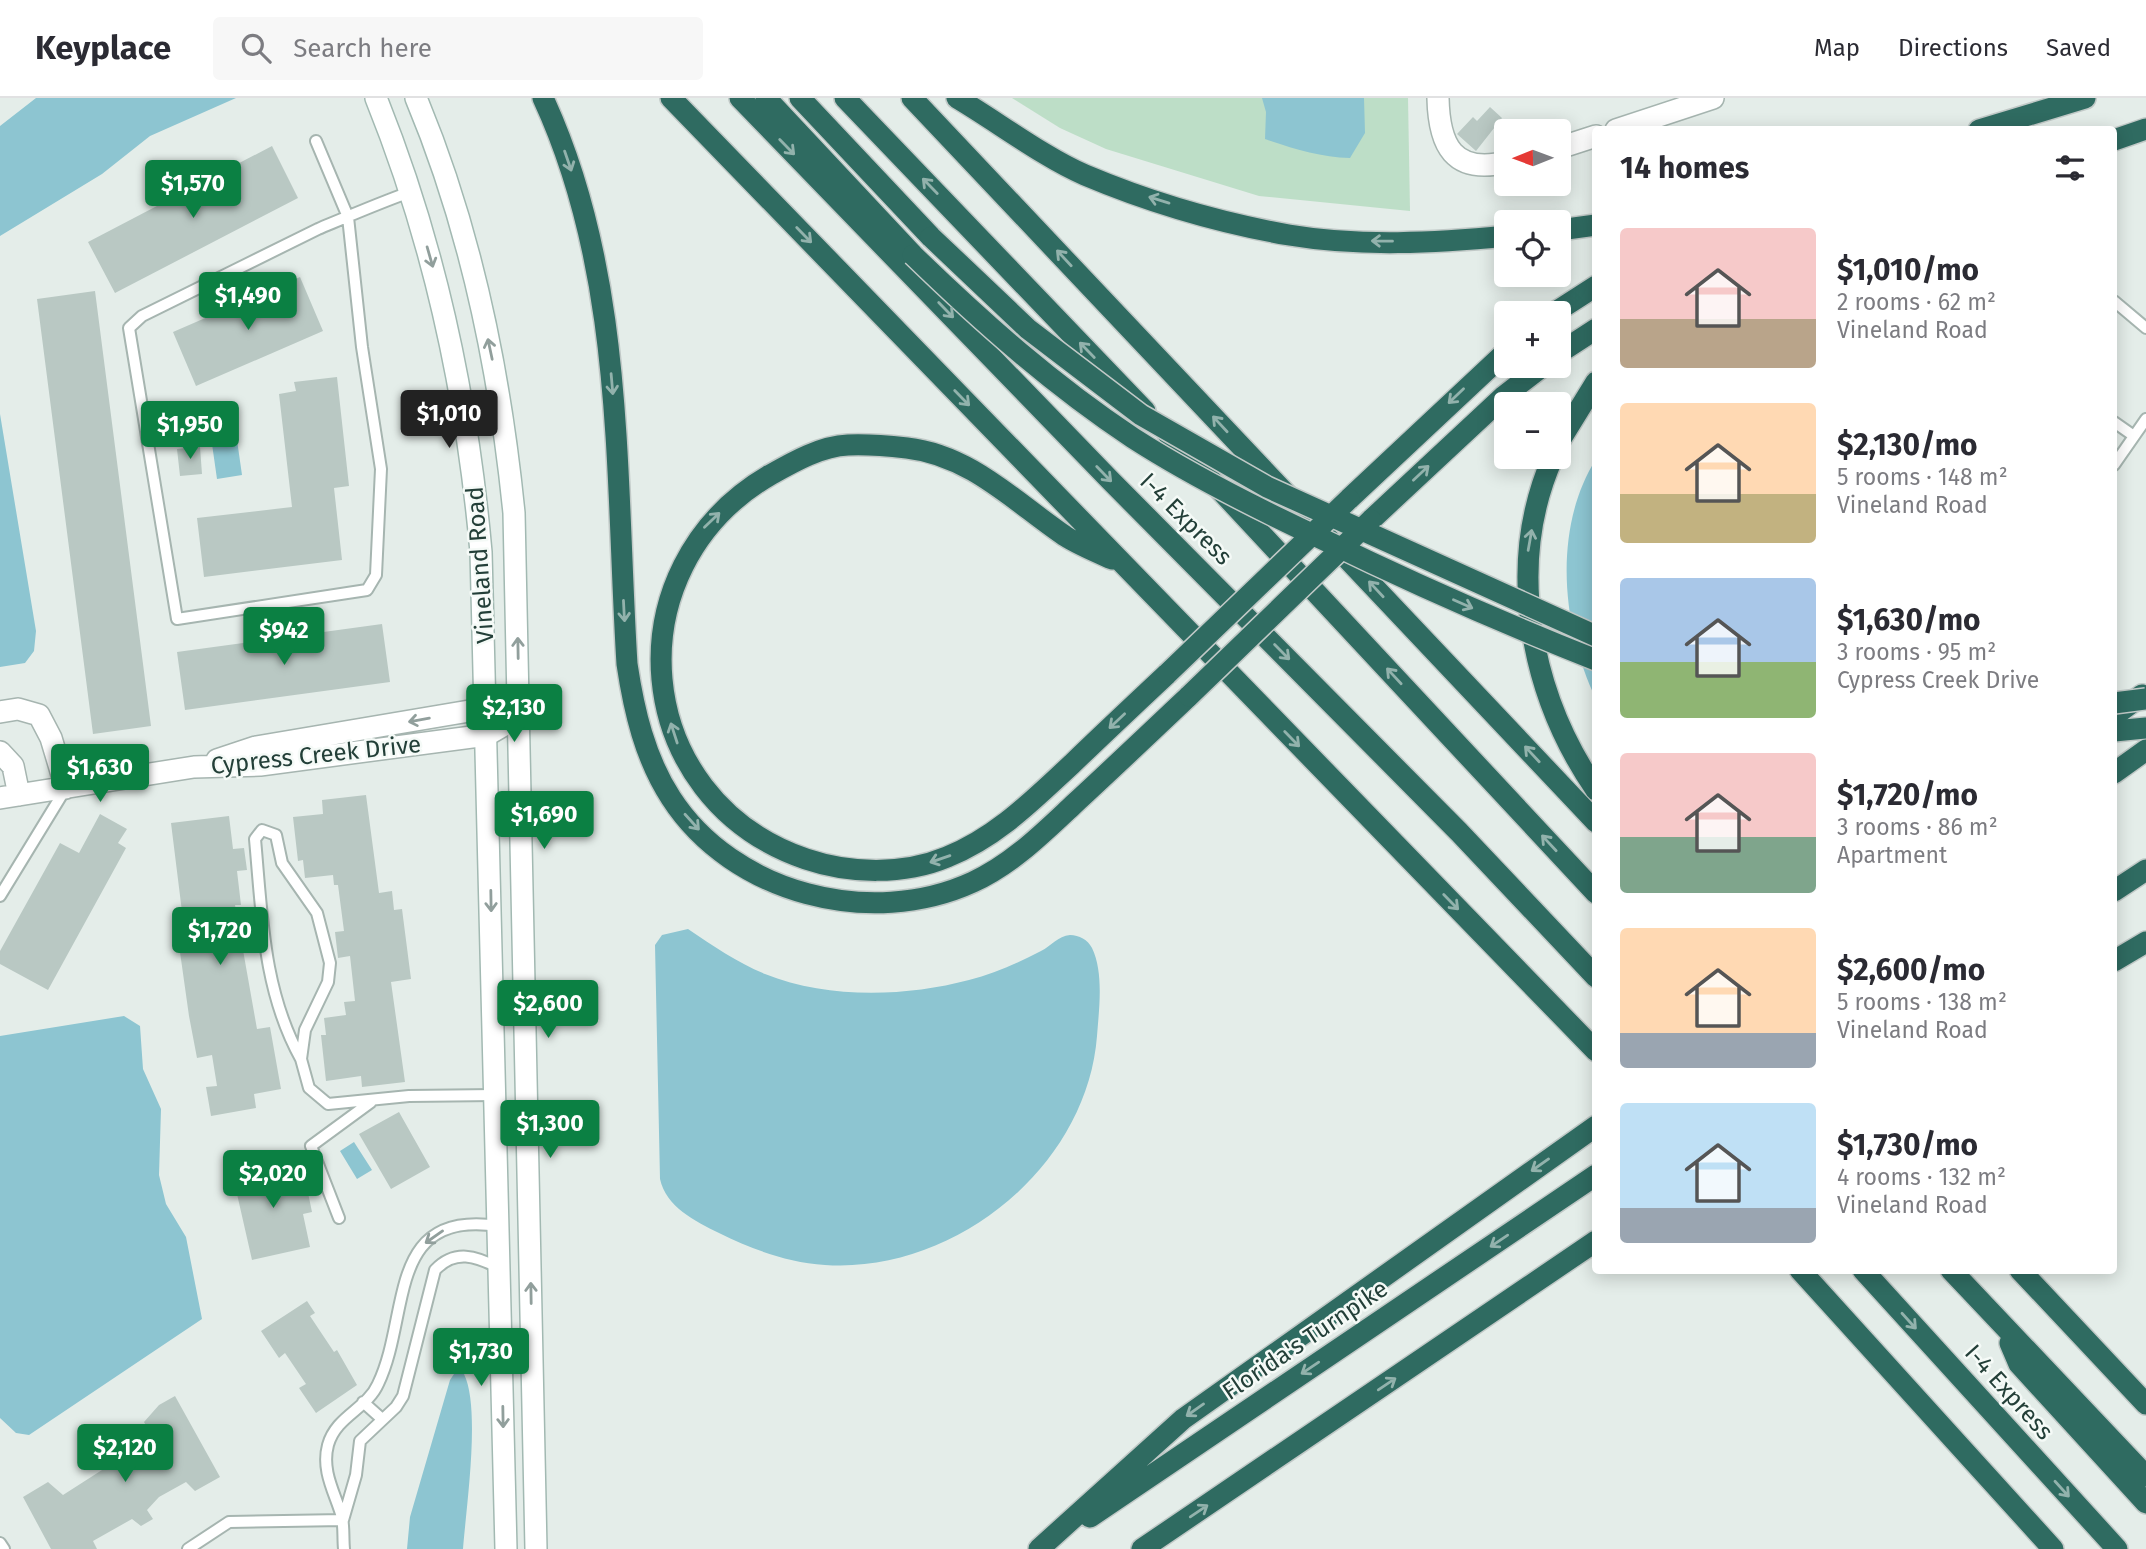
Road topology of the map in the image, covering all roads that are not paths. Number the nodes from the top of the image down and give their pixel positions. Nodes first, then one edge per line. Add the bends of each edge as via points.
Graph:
1 (376, 98) edge
2 (416, 98) edge
3 (543, 98) edge
4 (671, 98) edge
5 (740, 98) edge
6 (766, 98) edge
7 (800, 98) edge
8 (845, 98) edge
9 (912, 98) edge
10 (957, 98) edge
11 (1438, 98) edge
12 (1713, 98) edge
13 (2085, 98) edge
14 (1628, 126) edge
15 (2003, 126) edge
16 (2146, 129) edge
17 (1592, 137) edge
18 (2117, 139) edge
19 (316, 141) dead end
20 (1572, 144) edge
21 (1494, 163) edge
22 (445, 179) junction
23 (411, 192) junction
24 (348, 217) junction
25 (1592, 226) edge
26 (1571, 228) edge
27 (1494, 237) edge
28 (1592, 289) edge
29 (1571, 302) edge
30 (2117, 304) edge
31 (2146, 328) edge
32 (1592, 332) edge
33 (1571, 345) edge
34 (1494, 363) edge
35 (1527, 378) edge
36 (1592, 388) edge
37 (2146, 419) edge
38 (1571, 423) edge
39 (2117, 424) edge
40 (2134, 436) junction
41 (2117, 461) edge
42 (1548, 469) edge
43 (1126, 566) junction
44 (1592, 634) edge
45 (1592, 658) edge
46 (2146, 692) edge
47 (2146, 699) edge
48 (2117, 703) edge
49 (487, 708) junction
50 (0, 712) edge
51 (2117, 714) edge
52 (520, 716) junction
53 (2146, 728) edge
54 (2117, 732) edge
55 (487, 735) junction
56 (2146, 750) edge
57 (0, 752) edge
58 (194, 767) junction
59 (2117, 771) edge
60 (1592, 784) edge
61 (66, 788) junction
62 (10, 797) edge
63 (1592, 818) edge
64 (2146, 870) edge
65 (1592, 889) edge
66 (2117, 889) edge
67 (0, 896) edge
68 (2146, 942) edge
69 (2117, 959) edge
70 (1592, 972) edge
71 (1592, 1047) edge
72 (302, 1059) junction
73 (495, 1095) junction
74 (528, 1095) junction
75 (373, 1100) junction
76 (1592, 1129) edge
77 (1592, 1178) edge
78 (339, 1218) dead end
79 (498, 1226) junction
80 (530, 1226) junction
81 (1592, 1244) edge
82 (1592, 1256) edge
83 (499, 1268) junction
84 (1804, 1274) edge
85 (1867, 1274) edge
86 (1955, 1274) edge
87 (2024, 1274) edge
88 (1545, 1278) junction
89 (2002, 1325) junction
90 (385, 1360) junction
91 (410, 1366) junction
92 (363, 1402) junction
93 (2146, 1404) edge
94 (382, 1419) junction
95 (2146, 1476) edge
96 (2146, 1503) edge
97 (343, 1520) junction
98 (0, 1543) edge
99 (4, 1549) edge
100 (188, 1549) edge
101 (344, 1549) edge
102 (506, 1549) edge
103 (536, 1549) edge
104 (1041, 1549) edge
105 (1142, 1549) edge
106 (2053, 1549) edge
107 (2117, 1549) edge

1 - 23 street, Vineland Road
2 - 22 street, Vineland Road
3 -> 35 highway, bridge via 559,132 593,243 606,316 627,664 648,753 671,799 710,842 753,872 811,895 847,902 910,900 973,882 1024,851 1371,520
4 -> 43 highway
5 -> 70 highway, I-4 Express
6 -> 45 highway, bridge via 913,255 1011,346 1134,438 1267,513
7 - 44 highway, bridge via 931,237 1028,329 1151,422 1267,487
65 -> 8 highway, I-4 Express via 1221,489
63 -> 9 highway
27 -> 10 highway via 1374,241 1290,235 1211,216 1083,174
11 - 21 street via 1438,127 1447,147 1476,165
12 - 14 street
13 - 15 highway
16 - 18 highway
17 - 20 street
19 - 24 lane
22 - 23 street
52 -> 22 street, Vineland Road via 508,452 484,321
23 - 24 lane
23 -> 49 street, Vineland Road via 465,411 481,552
24 - 24 lane via 153,310 129,328 177,619 367,590 376,575 381,469
25 - 26 highway
28 - 29 highway
30 - 31 lane
32 - 33 highway
34 -> 43 highway, bridge via 1006,824 973,846 913,868 842,869 786,853 740,824 700,784 675,739 662,686 663,630 674,580 702,531 745,489 797,459 846,444 910,448 967,465 1068,538
36 - 38 highway
37 - 40 lane
39 - 40 lane
40 - 41 lane
60 -> 42 highway via 1578,763 1543,681 1529,616 1528,551 1539,489
43 -> 71 highway
46 - 51 highway
47 - 48 highway, bridge
49 - 52 street, Cypress Creek Drive
49 - 55 street, Vineland Road
49 -> 58 street, Cypress Creek Drive via 256,747
50 - 61 street via 18,709 39,715
52 - 55 street, Cypress Creek Drive
52 - 74 street, Vineland Road
53 - 54 highway
55 - 58 street, Cypress Creek Drive via 260,765
55 -> 73 street, Vineland Road
56 - 59 highway
57 - 62 street via 13,766
58 - 61 street, Cypress Creek Drive
61 - 62 street, Cypress Creek Drive
61 - 67 lane
64 - 66 highway
68 - 69 highway
72 - 72 lane via 305,1030 328,982 330,963 317,914 282,863 276,835 262,830 255,839 268,975 285,1031
72 - 75 lane via 310,1088 328,1104
73 - 74 street
73 - 75 lane
73 - 79 street, Vineland Road
74 - 80 street, Vineland Road
75 - 78 lane via 310,1146
76 -> 104 highway via 1183,1419
77 -> 104 highway, Florida's Turnpike
79 - 80 street
79 - 83 street, Vineland Road
79 -> 90 lane via 459,1224 427,1240 408,1269
103 -> 80 street, Vineland Road
81 - 88 highway
82 - 88 highway
83 - 91 lane via 477,1257 444,1260 435,1270
83 -> 102 street, Vineland Road
84 - 106 highway
85 -> 107 highway, I-4 Express
86 - 89 highway, I-4 Express
87 - 93 highway
105 -> 88 highway
89 - 95 highway, I-4 Express
89 - 96 highway via 2020,1364
90 - 91 lane
90 - 92 lane via 378,1386
91 - 94 lane via 403,1396
92 - 94 lane
92 - 97 lane via 346,1415 328,1445 327,1475
94 - 97 lane via 360,1441
97 - 100 lane via 229,1522
97 - 101 lane
98 - 99 lane

